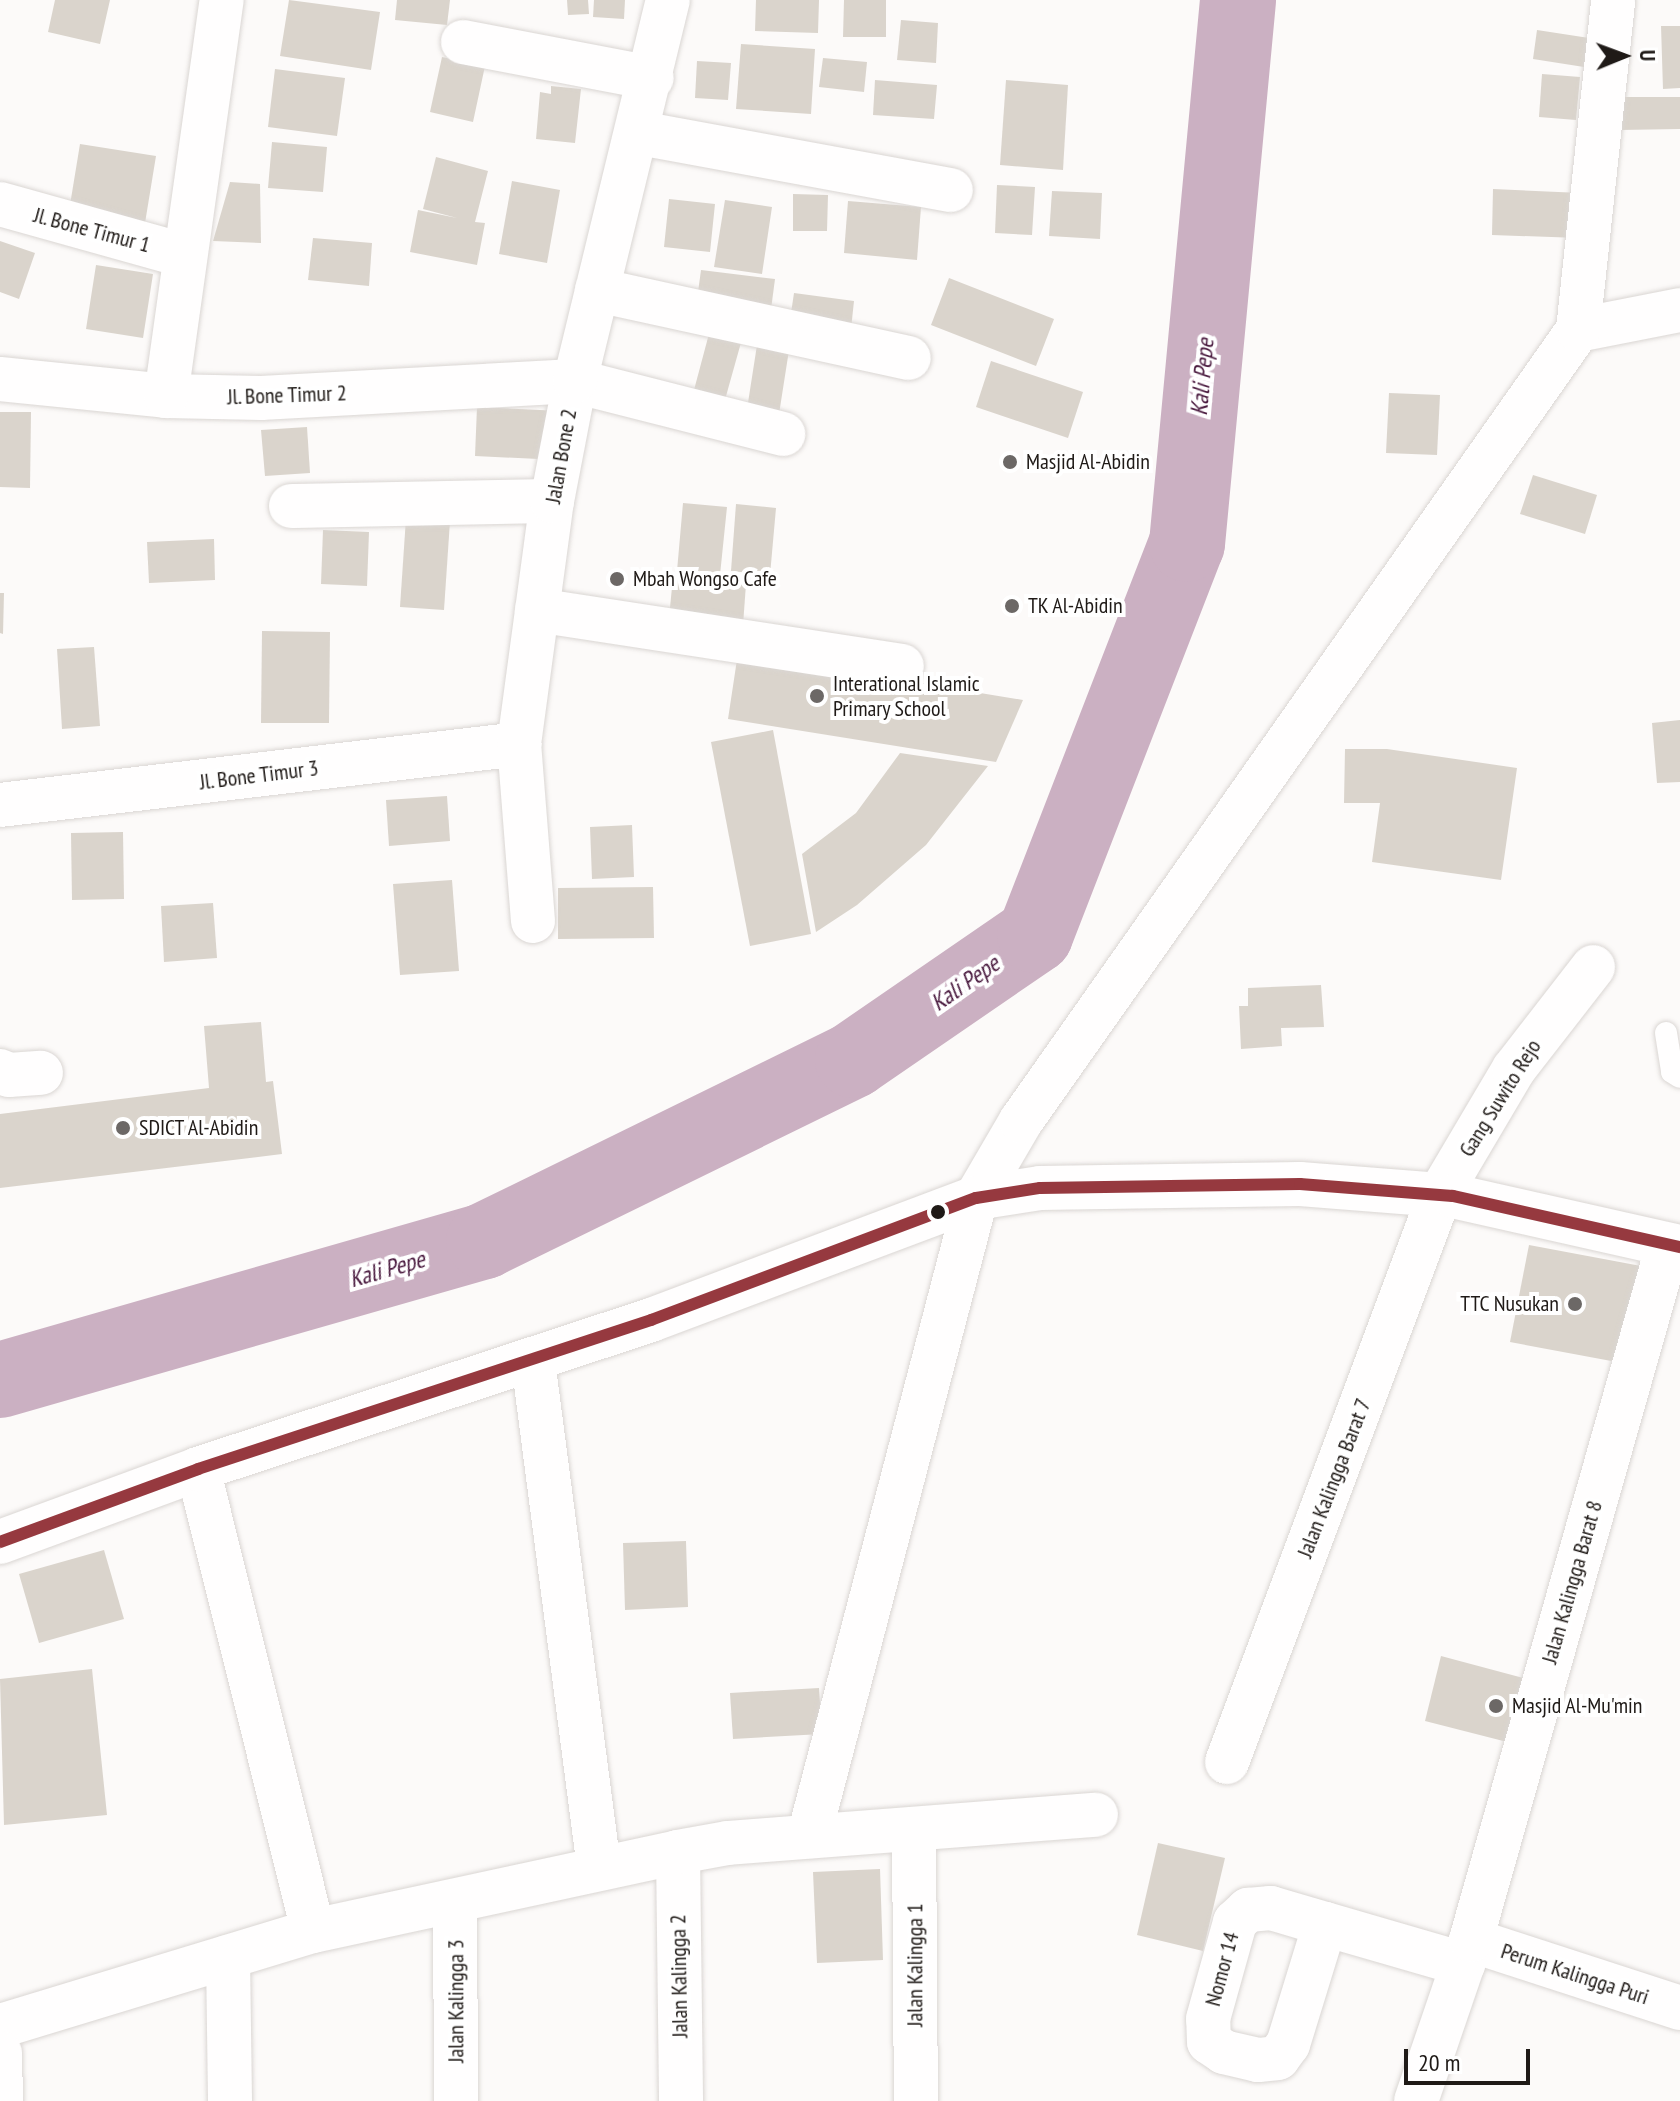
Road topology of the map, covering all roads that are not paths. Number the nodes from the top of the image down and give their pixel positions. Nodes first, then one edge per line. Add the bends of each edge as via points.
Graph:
1 (222, 0) edge
2 (668, 0) edge
3 (1613, 0) edge
4 (463, 42) dead end
5 (652, 78) junction
6 (640, 133) junction
7 (951, 190) dead end
8 (0, 204) edge
9 (183, 255) junction
10 (597, 290) junction
11 (1680, 310) edge
12 (1578, 330) junction
13 (909, 358) dead end
14 (0, 379) edge
15 (575, 381) junction
16 (166, 396) junction
17 (783, 434) dead end
18 (552, 501) junction
19 (291, 506) dead end
20 (537, 610) junction
21 (902, 666) dead end
22 (519, 744) junction
23 (0, 805) edge
24 (533, 921) dead end
25 (1593, 967) dead end
26 (1666, 1033) dead end
27 (1680, 1077) edge
28 (1440, 1194) junction
29 (976, 1198) junction
30 (1674, 1246) edge
31 (533, 1361) junction
32 (198, 1469) junction
33 (0, 1542) edge
34 (1227, 1762) dead end
35 (1096, 1815) dead end
36 (914, 1829) junction
37 (809, 1836) junction
38 (678, 1852) junction
39 (599, 1868) junction
40 (455, 1902) junction
41 (1325, 1924) dead end
42 (313, 1931) junction
43 (1467, 1952) junction
44 (228, 1957) junction
45 (1680, 2008) edge
46 (0, 2026) edge
47 (0, 2053) edge
48 (1, 2101) edge
49 (230, 2101) edge
50 (456, 2101) edge
51 (681, 2101) edge
52 (916, 2101) edge
53 (1416, 2101) edge

1 - 9 street
2 - 5 street, Jalan Bone 2
3 - 12 street
4 - 5 street
5 - 6 street, Jalan Bone 2
6 - 7 street
6 - 10 street, Jalan Bone 2
8 - 9 street, Jl. Bone Timur 1
9 - 16 street
10 - 13 street
10 - 15 street, Jalan Bone 2
11 - 12 street
12 - 29 street via 1021,1121
14 - 16 street, Jl. Bone Timur 2
15 - 16 street, Jl. Bone Timur 2 via 261,398
15 - 17 street, Jl. Bone Timur 2
15 - 18 street, Jalan Bone 2
18 - 19 street
18 - 20 street, Jalan Bone 2
20 - 21 street
20 - 22 street, Jalan Bone 2
22 - 23 street, Jl. Bone Timur 3
22 - 24 street, Jalan Bone 2
25 - 28 street, Gang Suwito Rejo via 1514,1069
26 - 27 lane via 1672,1072
28 - 29 street via 1300,1184 1175,1183 1040,1188
28 - 30 street
28 - 34 street, Jalan Kalingga Barat 7
29 - 31 street
29 - 37 street
30 - 43 street, Jalan Kalingga Barat 8
31 - 32 street
31 - 39 street
32 - 33 street
32 - 42 street
35 - 36 street
36 - 37 street
36 - 52 street, Jalan Kalingga 1
37 - 38 street
38 - 39 street
38 - 51 street, Jalan Kalingga 2
39 - 40 street
40 - 42 street
40 - 50 street, Jalan Kalingga 3
41 - 43 street
42 - 44 street
43 - 45 street, Perum Kalingga Puri
43 - 53 street, Jalan Kalingga Barat 8
44 - 46 street
44 - 49 street
47 - 48 street

